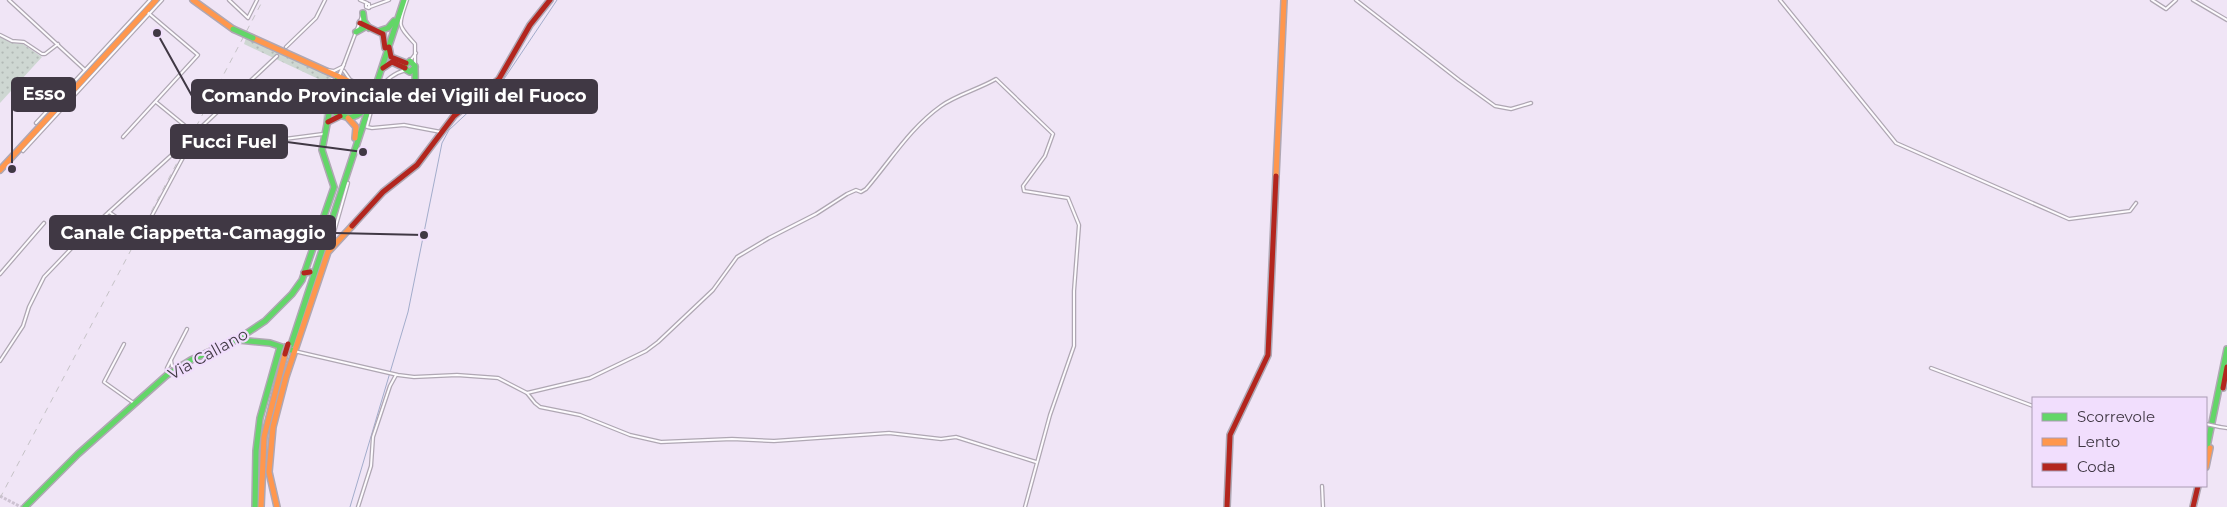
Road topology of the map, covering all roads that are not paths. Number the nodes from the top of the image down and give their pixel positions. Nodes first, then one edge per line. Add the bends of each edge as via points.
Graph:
1 (10, 0) edge
2 (150, 0) edge
3 (156, 0) edge
4 (162, 0) edge
5 (193, 0) edge
6 (229, 0) edge
7 (257, 0) edge
8 (325, 0) edge
9 (361, 0) edge
10 (389, 0) edge
11 (404, 0) edge
12 (550, 0) edge
13 (1284, 0) edge
14 (1356, 0) edge
15 (1780, 0) edge
16 (2152, 0) edge
17 (2176, 0) edge
18 (2193, 0) edge
19 (368, 6) junction
20 (148, 12) junction
21 (363, 13) junction
22 (2227, 20) edge
23 (394, 21) junction
24 (360, 23) junction
25 (367, 27) junction
26 (394, 30) junction
27 (379, 31) junction
28 (356, 32) junction
29 (0, 35) edge
30 (120, 36) junction
31 (58, 44) junction
32 (118, 44) junction
33 (286, 47) tunnel mouth
34 (385, 48) junction
35 (417, 51) junction
36 (277, 56) tunnel mouth
37 (406, 67) junction
38 (415, 67) junction
39 (342, 68) junction
40 (85, 70) junction
41 (324, 70) junction
42 (379, 75) junction
43 (339, 77) junction
44 (352, 83) junction
45 (415, 83) junction
46 (336, 87) junction
47 (156, 102) junction
48 (1531, 103) dead end
49 (55, 110) junction
50 (364, 110) junction
51 (335, 115) junction
52 (348, 118) junction
53 (364, 119) junction
54 (36, 123) dead end
55 (441, 132) junction
56 (325, 136) junction
57 (123, 137) dead end
58 (32, 138) junction
59 (358, 138) junction
60 (23, 151) dead end
61 (186, 152) junction
62 (352, 164) dead end
63 (0, 170) edge
64 (347, 181) junction
65 (2136, 203) dead end
66 (110, 212) junction
67 (44, 222) dead end
68 (135, 230) dead end
69 (141, 236) dead end
70 (328, 252) junction
71 (0, 274) edge
72 (187, 329) dead end
73 (238, 340) junction
74 (124, 344) dead end
75 (289, 345) junction
76 (280, 347) junction
77 (2227, 350) edge
78 (294, 351) junction
79 (286, 355) junction
80 (171, 360) junction
81 (0, 361) edge
82 (2227, 367) edge
83 (177, 368) junction
84 (1931, 368) dead end
85 (395, 374) junction
86 (167, 376) junction
87 (527, 393) junction
88 (135, 404) junction
89 (2032, 406) edge
90 (2207, 424) edge
91 (2227, 428) edge
92 (2207, 447) edge
93 (1036, 462) junction
94 (2207, 462) edge
95 (1322, 486) dead end
96 (2200, 487) edge
97 (26, 507) edge
98 (255, 507) edge
99 (264, 507) edge
100 (277, 507) edge
101 (358, 507) edge
102 (1024, 507) edge
103 (1227, 507) edge
104 (1323, 507) edge
105 (2194, 507) edge

1 - 31 street
2 - 30 street
3 - 20 main road
4 - 20 street
5 - 41 main road, bridge via 233,29
6 - 7 street via 248,18
8 - 33 street via 316,18
9 - 19 street
10 - 19 street
11 - 23 main road
11 - 26 main road
11 - 35 street via 401,26
12 - 55 main road via 526,32 499,79 454,116
13 - 103 main road via 1268,355 1230,434
14 - 48 street via 1495,106 1511,109
15 - 65 street via 1896,142 2069,219 2130,211
16 - 17 street via 2166,9
18 - 22 street
19 - 21 street
20 - 30 main road
20 - 32 street
20 - 47 street via 198,55
21 - 24 street
21 - 25 main road
23 - 27 main road
23 - 34 main road
24 - 25 main road
24 - 28 street
25 - 27 main road
25 - 28 main road
26 - 37 main road via 390,55
26 - 42 main road
27 - 34 main road via 385,40
28 - 39 street
29 - 31 street via 24,42 42,54
30 - 32 main road
30 - 40 street
31 - 40 street
32 - 49 main road
34 - 50 main road
35 - 37 street
35 - 38 street
36 - 61 street via 196,132
37 - 38 main road
37 - 38 main road
37 - 42 main road via 396,62 387,63
37 - 45 main road
37 - 55 street via 380,88 367,127 404,125
38 - 45 main road
39 - 41 street
39 - 43 street
39 - 44 street
40 - 49 street
41 - 43 main road
41 - 46 main road
42 - 53 main road
43 - 44 main road
43 - 46 main road
44 - 45 main road, bridge via 399,104 406,104 413,97
44 - 46 main road
46 - 51 main road via 332,103
47 - 57 street
47 - 66 street via 189,129 176,152
49 - 54 street
49 - 58 main road
50 - 52 main road via 358,117
50 - 59 main road
51 - 52 main road
51 - 56 main road, Via Callano via 328,122
52 - 59 main road via 356,127
53 - 59 main road
53 - 64 main road
55 - 70 main road via 417,165 383,192
56 - 61 street
56 - 73 main road, Via Callano via 322,156 333,177 334,187 307,272 292,294
58 - 60 street
58 - 63 main road
59 - 75 main road
61 - 69 street
62 - 64 main road
64 - 70 street
64 - 75 main road
66 - 68 street
66 - 81 street via 44,277 23,326
67 - 71 street
70 - 78 main road
72 - 80 street
73 - 76 main road
73 - 83 main road, Via Callano
74 - 88 street via 104,382
75 - 79 main road, bridge
76 - 78 main road
76 - 98 main road via 260,419
77 - 92 main road
78 - 85 street
78 - 100 main road via 278,402 269,461 269,479
79 - 99 main road via 271,412
79 - 99 main road via 264,438
80 - 83 street via 172,366
80 - 86 street
82 - 94 main road
83 - 86 main road, Via Callano
84 - 89 street
85 - 87 street via 493,377
85 - 101 street via 374,438 371,466
86 - 88 main road, Via Callano
87 - 93 street via 546,409 574,413 630,435 661,442 774,441 889,433 956,438
87 - 93 street via 590,378 646,351 714,290 737,257 847,194 866,189 928,116 943,104 996,79 1053,134 1045,156 1022,186 1024,190 1068,198 1079,225 1074,346
88 - 97 main road, Via Callano via 78,454
90 - 91 street, bridge
93 - 102 street
95 - 104 street
96 - 105 main road

